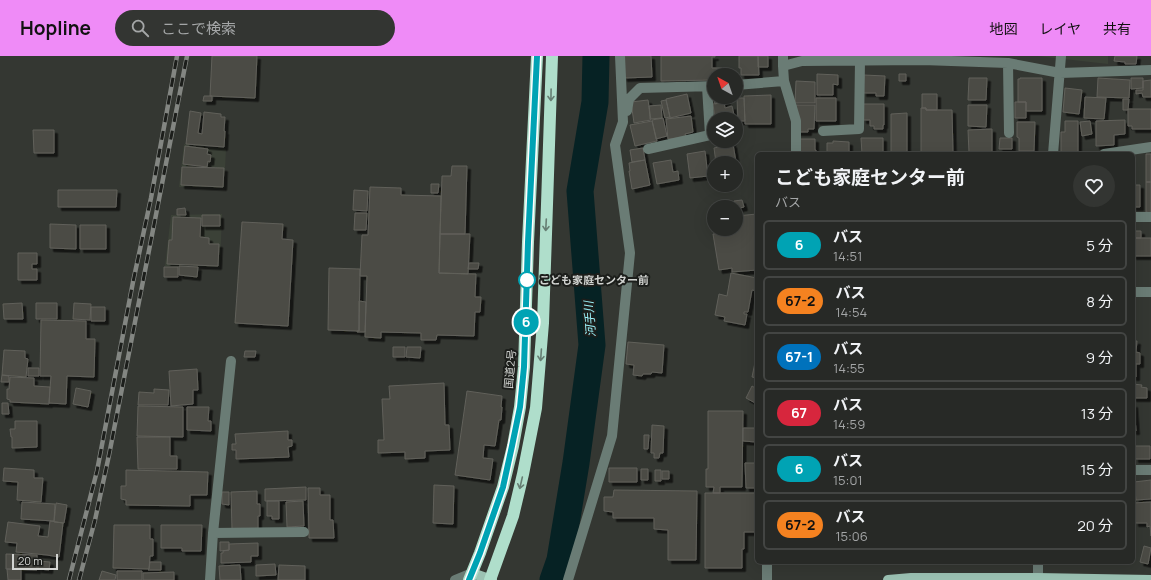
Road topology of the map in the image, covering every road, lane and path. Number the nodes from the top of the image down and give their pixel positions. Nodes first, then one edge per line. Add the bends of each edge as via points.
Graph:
1 (537, 56) edge
2 (552, 56) edge
3 (620, 56) edge
4 (1061, 56) edge
5 (783, 61) edge
6 (860, 61) junction
7 (1008, 63) junction
8 (1151, 70) edge
9 (1060, 73) junction
10 (784, 81) junction
11 (743, 84) edge
12 (707, 87) edge
13 (711, 104) edge
14 (823, 131) dead end
15 (1009, 133) dead end
16 (615, 145) junction
17 (1151, 147) edge
18 (648, 149) dead end
19 (796, 152) edge
20 (1053, 152) edge
21 (1117, 152) edge
22 (1135, 217) edge
23 (1151, 217) edge
24 (1135, 292) edge
25 (1151, 292) edge
26 (231, 361) dead end
27 (1135, 470) edge
28 (1151, 470) edge
29 (304, 532) dead end
30 (213, 533) junction
31 (767, 564) edge
32 (1038, 564) edge
33 (470, 576) edge
34 (1038, 579) edge
35 (210, 580) edge
36 (455, 580) edge
37 (491, 580) edge
38 (568, 580) edge
39 (767, 580) edge
40 (888, 580) edge
41 (1151, 580) edge

1 - 33 highway, 国道2号 via 524,367 520,407 503,487
2 -> 37 highway via 543,323 536,408 513,516
3 - 16 street via 623,122
4 - 9 street
5 - 6 street
5 - 10 street
6 - 7 street
6 - 14 street via 859,129
7 - 9 street
7 - 15 street
8 - 9 street
9 - 20 street
10 - 11 street
10 - 19 street via 796,121
12 - 16 street via 640,88 629,99 622,133
13 - 18 street via 710,135
16 - 38 street via 630,253 612,436
17 - 21 street
22 - 23 street
24 - 25 street
26 - 30 street
27 - 28 street
29 - 30 street
30 - 35 street
31 - 39 street
32 - 34 street
33 - 36 street
33 - 37 main road
34 - 40 main road
34 - 41 main road

